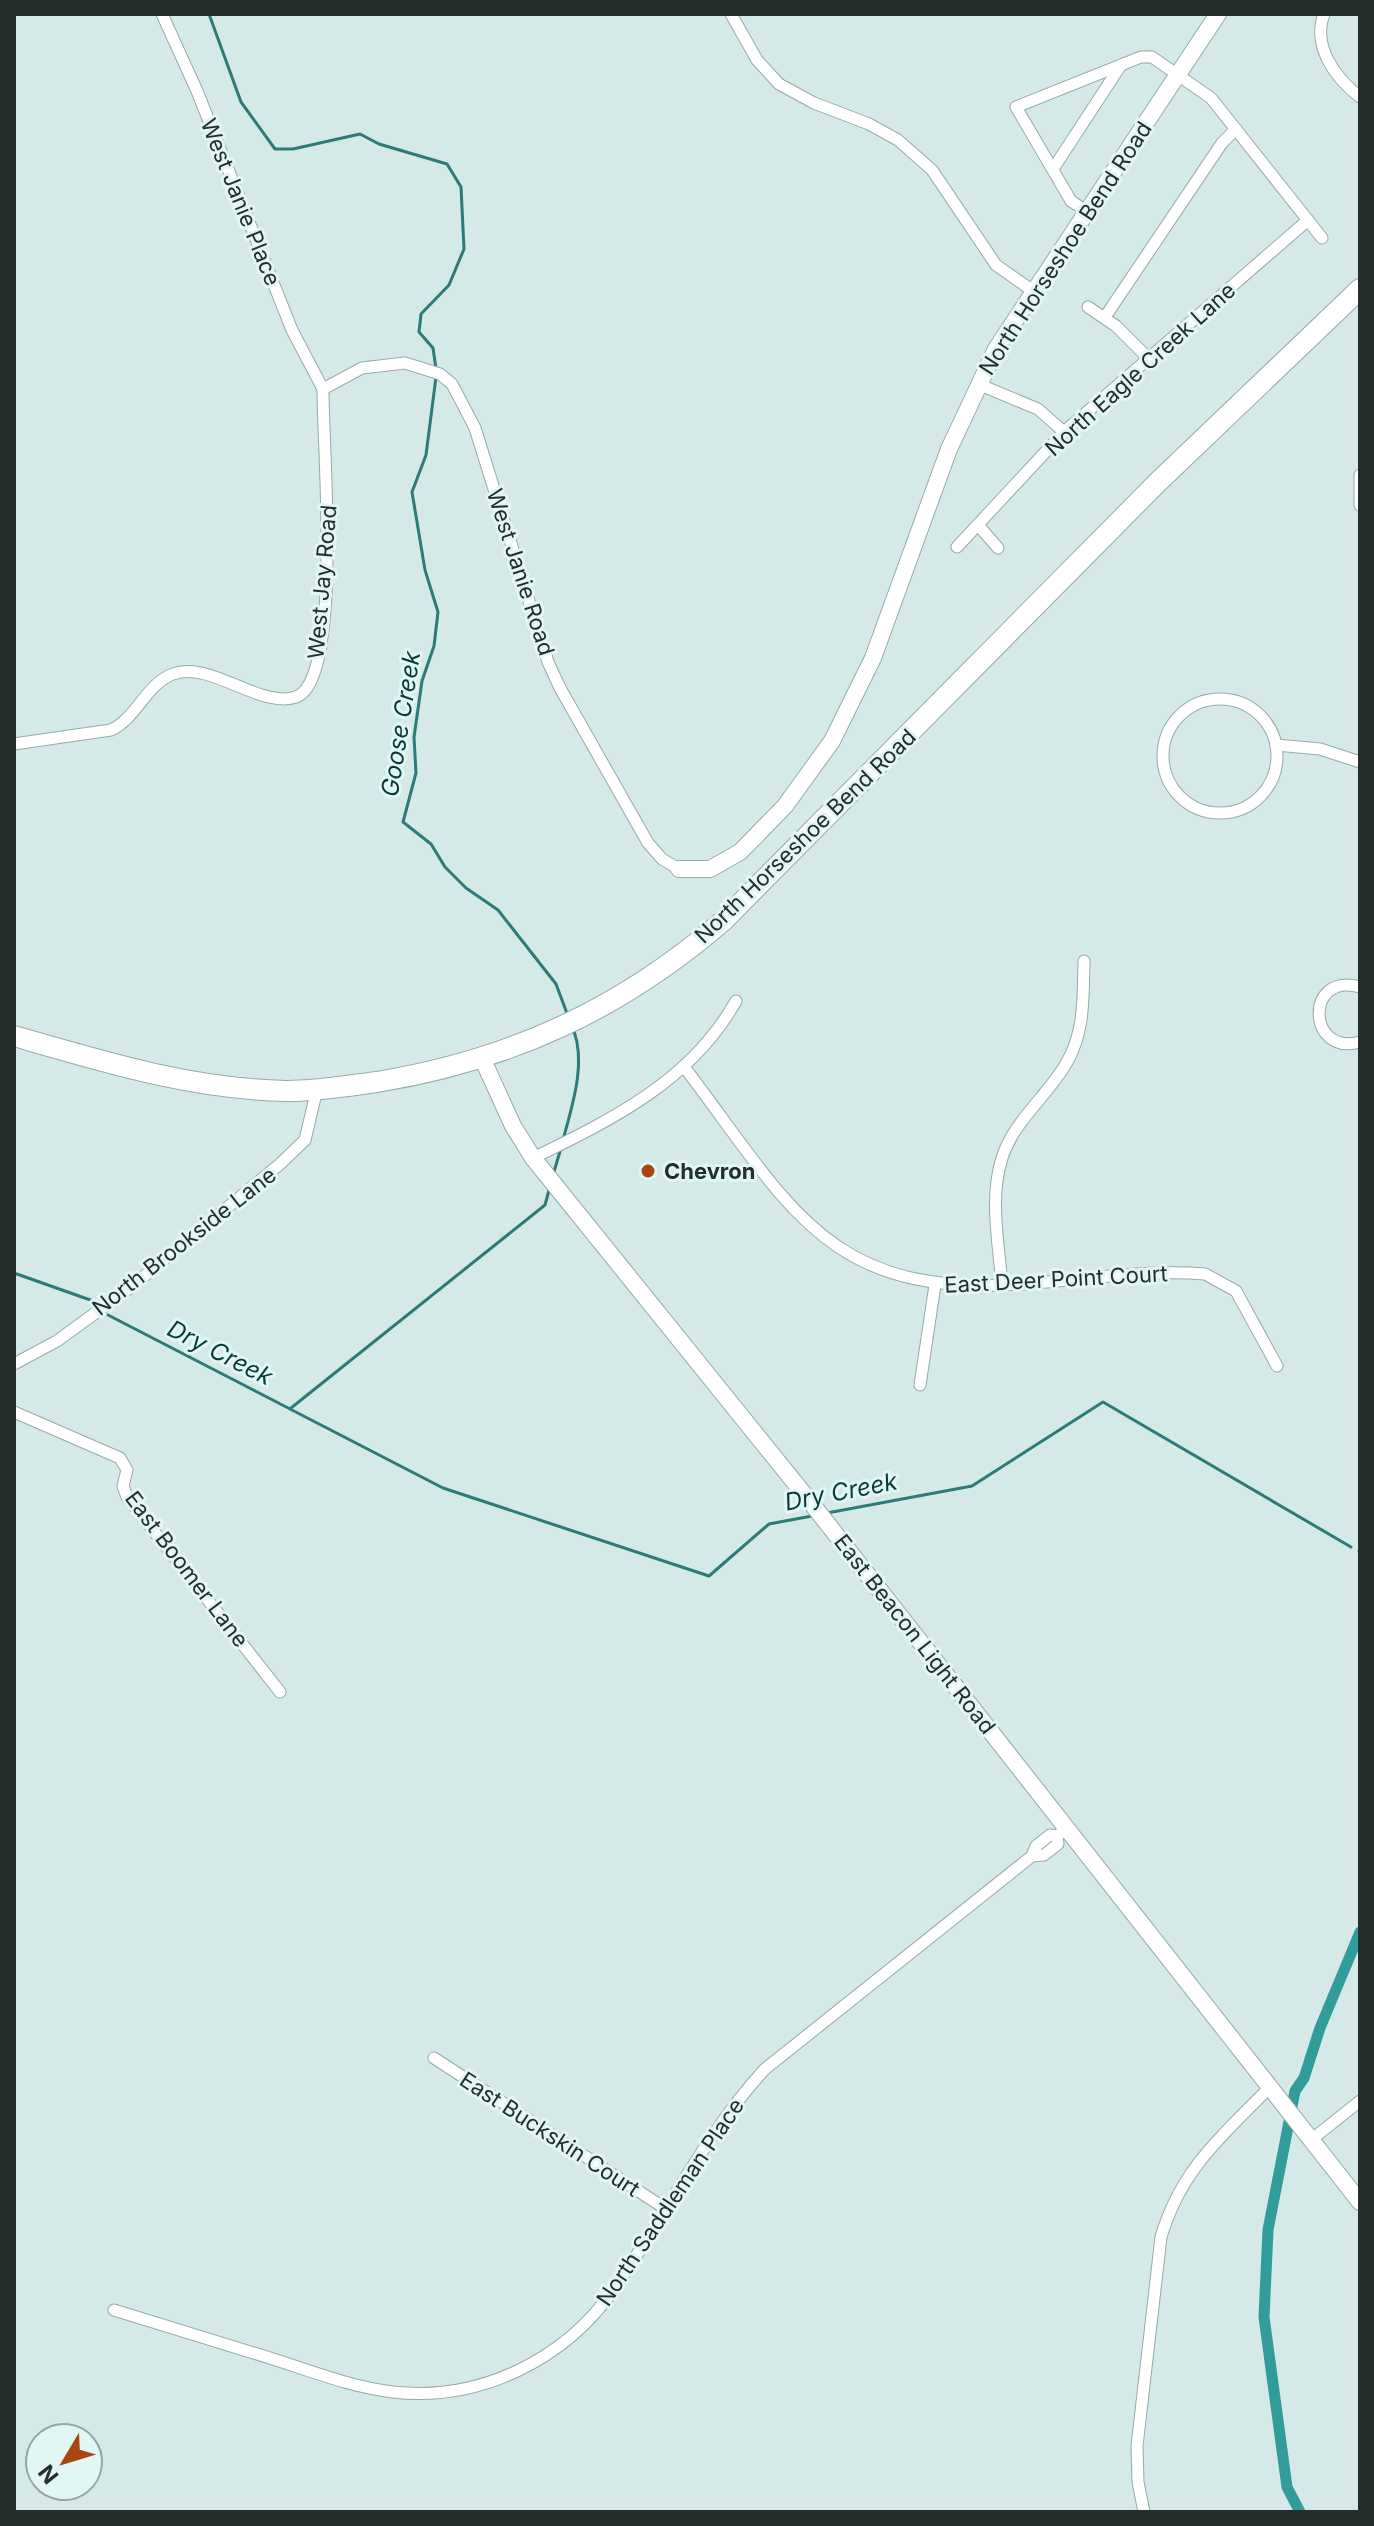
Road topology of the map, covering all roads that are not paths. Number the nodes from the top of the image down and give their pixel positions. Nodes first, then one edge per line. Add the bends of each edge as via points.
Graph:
1 (162, 14) edge
2 (731, 14) edge
3 (1218, 14) edge
4 (1324, 14) edge
5 (1122, 64) junction
6 (1178, 74) junction
7 (1360, 97) edge
8 (1236, 129) junction
9 (1053, 169) junction
10 (1086, 211) junction
11 (1308, 220) junction
12 (1322, 238) dead end
13 (1360, 289) edge
14 (1033, 291) junction
15 (1088, 307) dead end
16 (1105, 317) junction
17 (1148, 358) junction
18 (978, 384) junction
19 (323, 389) junction
20 (1064, 432) junction
21 (1360, 475) edge
22 (1360, 505) edge
23 (978, 525) junction
24 (957, 547) dead end
25 (998, 548) dead end
26 (14, 744) edge
27 (1276, 745) junction
28 (1360, 762) edge
29 (679, 869) joint
30 (1084, 961) dead end
31 (1360, 987) edge
32 (736, 1001) dead end
33 (14, 1036) edge
34 (1360, 1042) edge
35 (483, 1060) junction
36 (685, 1068) junction
37 (317, 1089) junction
38 (533, 1158) junction
39 (935, 1285) junction
40 (1002, 1286) junction
41 (14, 1364) edge
42 (1277, 1366) dead end
43 (920, 1385) dead end
44 (14, 1412) edge
45 (280, 1692) dead end
46 (1062, 1832) junction
47 (434, 2058) dead end
48 (1270, 2087) junction
49 (1360, 2101) edge
50 (1306, 2133) junction
51 (1360, 2202) edge
52 (666, 2209) junction
53 (114, 2310) dead end
54 (1144, 2512) edge

1 - 19 street, West Janie Place via 292,330
2 - 14 street via 757,60 779,84 898,140 932,170 996,265
3 - 6 main road, North Horseshoe Bend Road
4 - 7 street via 1324,53
5 - 6 street via 1152,57
5 - 9 street
5 - 9 street via 1016,107
6 - 8 street via 1211,98
6 - 10 main road, North Horseshoe Bend Road
8 - 11 street
8 - 16 street
9 - 10 street via 1071,201
10 - 14 main road, North Horseshoe Bend Road
11 - 12 street
11 - 17 street, North Eagle Creek Lane
13 - 35 highway, North Horseshoe Bend Road via 1221,420 709,933 596,1011
14 - 18 main road, North Horseshoe Bend Road
15 - 16 street
16 - 17 street
17 - 20 street, North Eagle Creek Lane
18 - 20 street via 1038,409
18 - 29 main road, North Horseshoe Bend Road via 873,658 832,741 785,806 740,852 710,869
19 - 26 street, West Jay Road via 330,536 317,661 307,689 281,699 187,671 164,679 111,730
19 - 29 street, West Janie Road via 362,368 405,363 440,374 452,384 475,428 560,688 648,843
20 - 23 street, North Eagle Creek Lane
21 - 22 street
23 - 24 street, North Eagle Creek Lane
23 - 25 street
27 - 27 street via 1277,762 1264,793 1251,804 1220,813 1188,803 1167,777 1163,760 1164,743 1181,713 1212,699 1229,699 1253,710
27 - 28 street via 1320,749
30 - 40 street via 1082,1015 1074,1048 1018,1126 998,1171
31 - 34 street via 1333,987 1321,1000 1317,1016 1334,1041
32 - 36 street
33 - 37 highway, North Horseshoe Bend Road via 166,1078
35 - 37 highway, North Horseshoe Bend Road
35 - 38 main road, East Beacon Light Road
36 - 38 street via 626,1111
36 - 39 street, East Deer Point Court via 807,1224 862,1262
37 - 41 street, North Brookside Lane via 305,1140 280,1164 131,1287 57,1341
38 - 46 main road, East Beacon Light Road via 854,1557
39 - 40 street, East Deer Point Court
39 - 43 street
40 - 42 street, East Deer Point Court via 1189,1273 1215,1277 1236,1291
44 - 45 street, East Boomer Lane via 120,1458 127,1470 127,1497
46 - 48 main road, East Beacon Light Road
46 - 52 street, North Saddleman Place via 1036,1846 1032,1856 765,2069 734,2105
47 - 52 street, East Buckskin Court
48 - 50 main road, East Beacon Light Road
48 - 54 street via 1186,2176 1167,2216 1137,2446
49 - 50 street
50 - 51 main road, East Beacon Light Road
52 - 53 street, North Saddleman Place via 614,2290 583,2327 524,2368 467,2388 419,2393 372,2388

